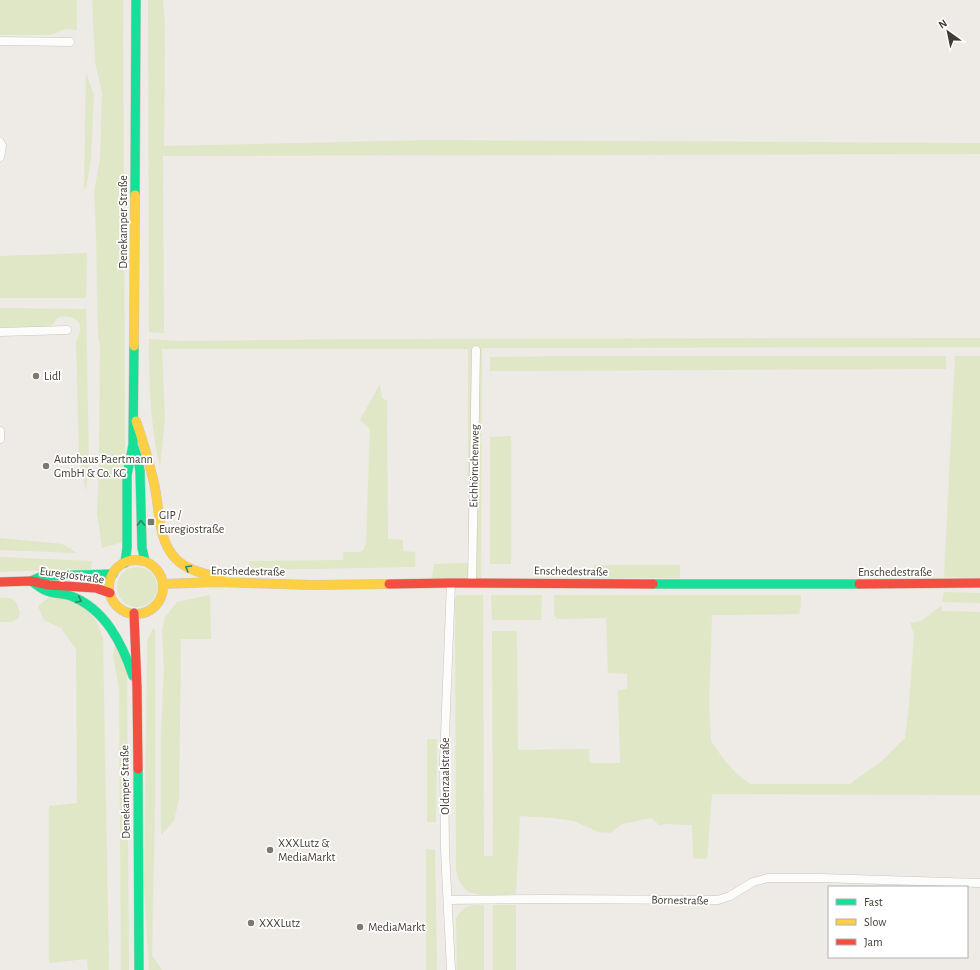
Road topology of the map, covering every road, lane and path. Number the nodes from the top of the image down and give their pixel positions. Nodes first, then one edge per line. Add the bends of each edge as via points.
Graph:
1 (136, 0) edge
2 (0, 41) edge
3 (70, 42) dead end
4 (0, 142) edge
5 (0, 157) edge
6 (67, 330) dead end
7 (0, 332) edge
8 (476, 350) dead end
9 (134, 414) junction
10 (0, 431) edge
11 (0, 439) edge
12 (133, 445) junction
13 (144, 561) junction
14 (125, 563) junction
15 (113, 574) junction
16 (31, 581) junction
17 (0, 582) edge
18 (239, 583) junction
19 (451, 583) junction
20 (472, 583) junction
21 (980, 583) edge
22 (163, 584) junction
23 (110, 593) junction
24 (134, 613) junction
25 (137, 688) junction
26 (980, 883) edge
27 (448, 900) junction
28 (139, 970) edge
29 (451, 970) edge

1 - 9 street, Denekamper Straße
2 - 3 street
4 - 5 street
6 - 7 street
8 - 20 street, Eichhörnchenweg
9 - 12 street, Denekamper Straße
18 -> 9 street via 192,570 173,556 166,545 157,494
10 - 11 street
13 -> 12 street, Denekamper Straße via 140,472
12 - 14 street, Denekamper Straße via 127,475
13 - 14 street via 131,560
13 - 22 street via 157,570
14 - 15 street
15 - 16 street, Euregiostraße via 42,576
15 - 23 street
16 - 17 street, Euregiostraße
16 - 23 street, Euregiostraße via 49,586 96,588
16 -> 25 street via 48,592 76,598 97,611 124,652
18 - 19 street, Enschedestraße
18 - 22 street, Enschedestraße
19 - 20 street, Enschedestraße
19 - 27 street, Oldenzaalstraße via 444,760
20 - 21 street, Enschedestraße
22 - 24 street via 160,599 155,605 142,613
23 - 24 street via 121,609
24 - 25 street, Denekamper Straße
25 - 28 street, Denekamper Straße
26 - 27 street, Bornestraße via 768,878 753,882 718,900
27 - 29 street, Oldenzaalstraße

